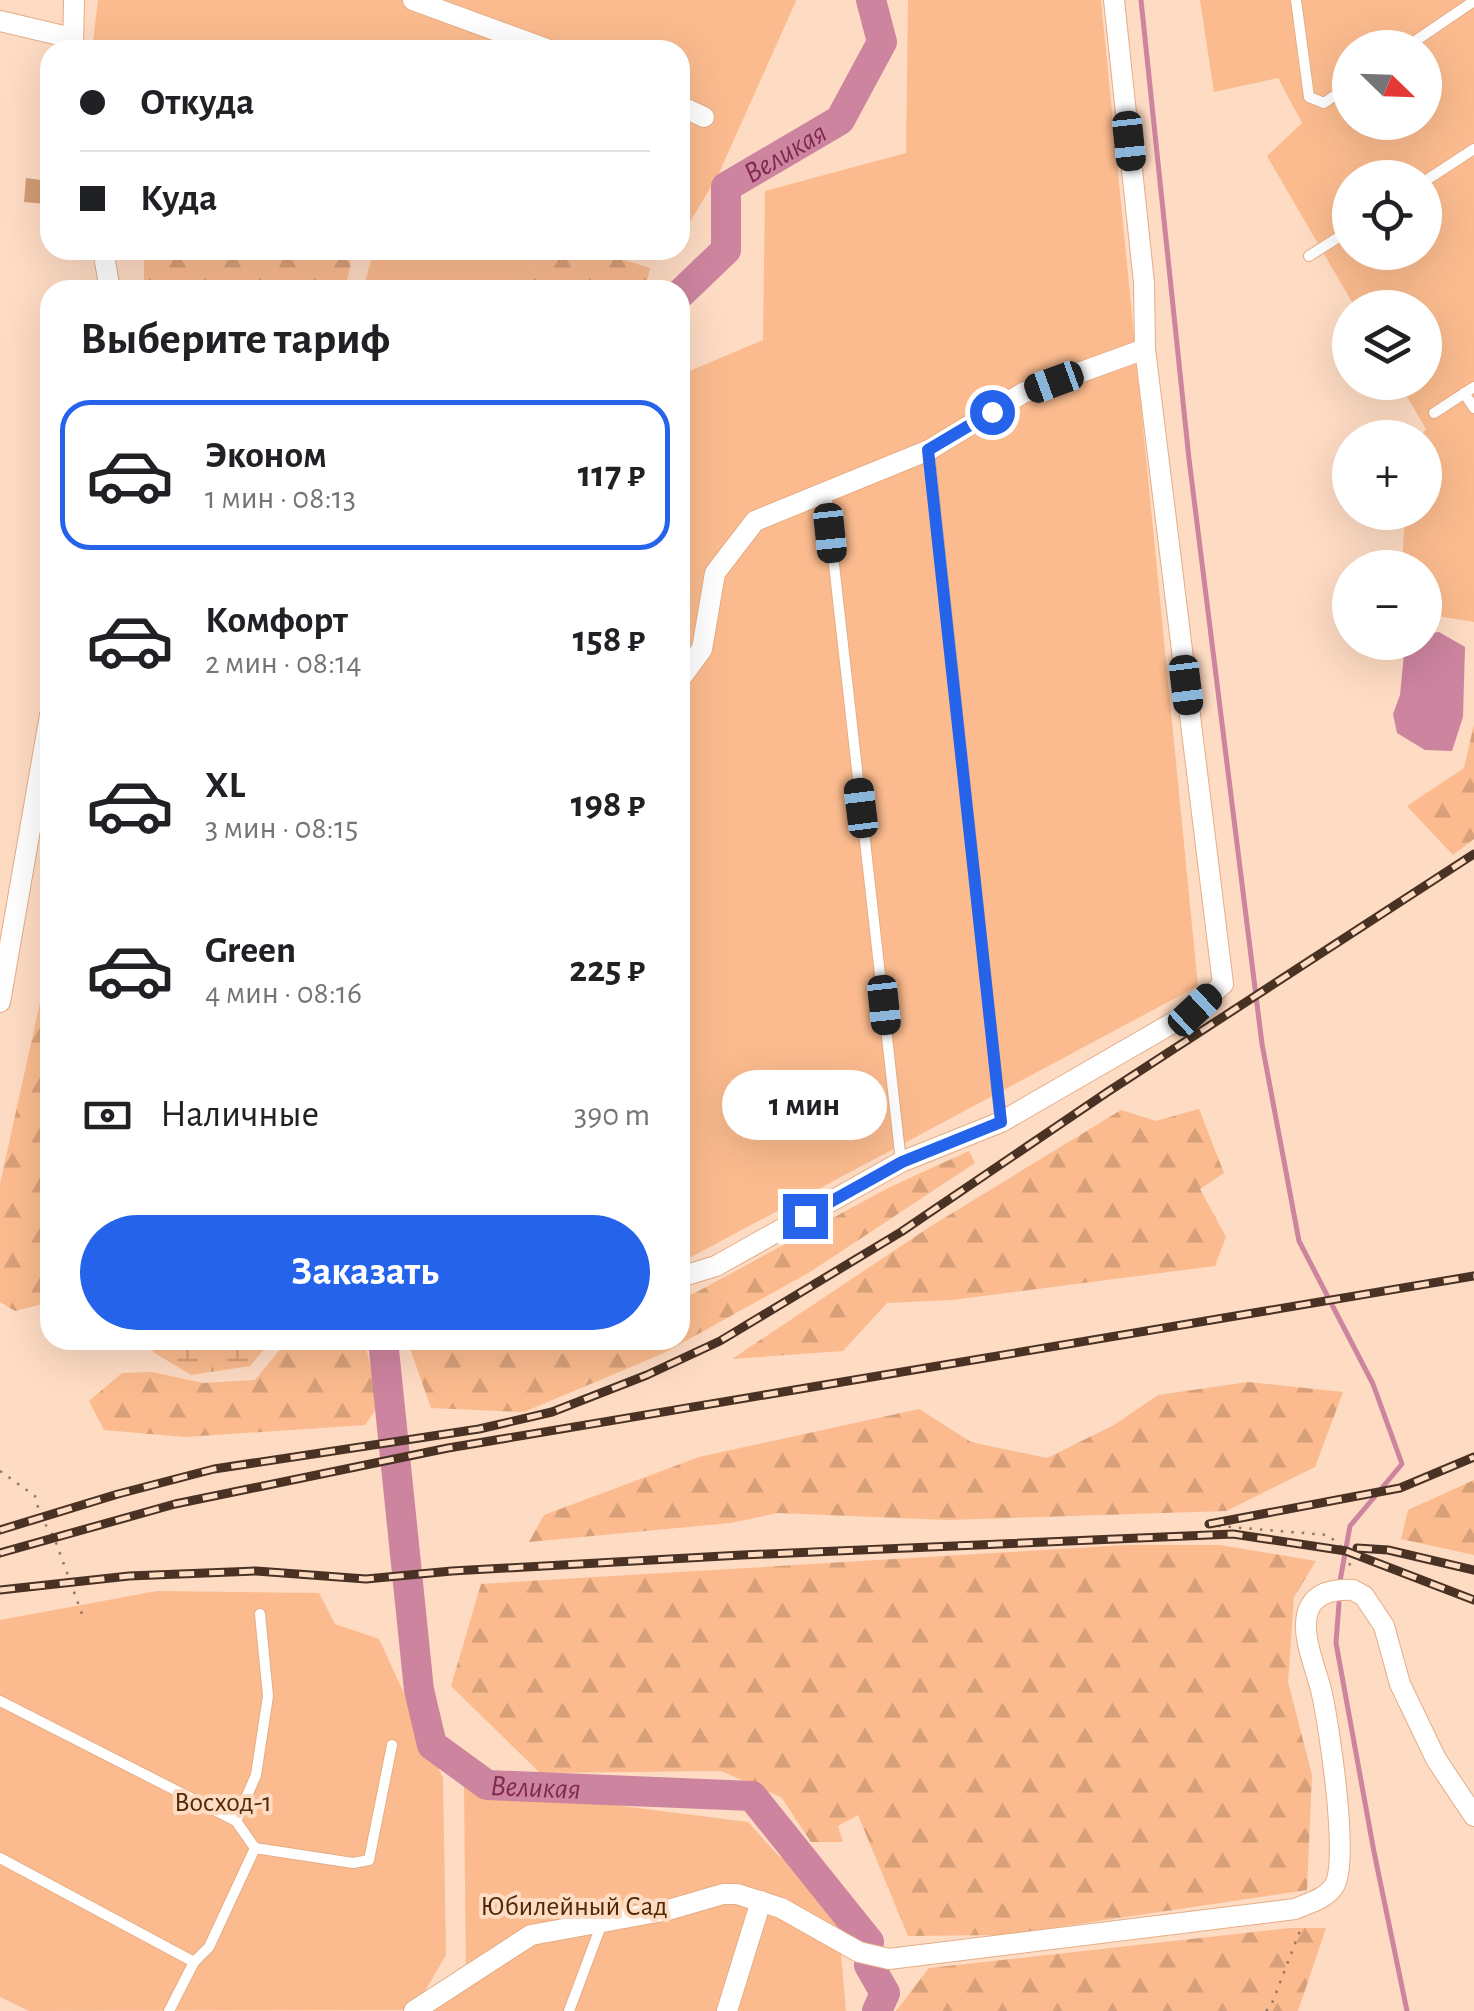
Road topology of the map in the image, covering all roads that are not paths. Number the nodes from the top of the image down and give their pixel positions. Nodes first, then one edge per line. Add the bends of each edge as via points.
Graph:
1 (74, 0) edge
2 (413, 0) edge
3 (1114, 0) edge
4 (1296, 0) edge
5 (1474, 1) edge
6 (0, 20) edge
7 (1431, 30) edge
8 (61, 40) edge
9 (73, 40) edge
10 (522, 40) edge
11 (1332, 97) edge
12 (690, 111) edge
13 (704, 117) dead end
14 (1474, 149) edge
15 (1442, 170) edge
16 (1332, 241) edge
17 (1309, 256) dead end
18 (1144, 349) junction
19 (1469, 390) edge
20 (1474, 408) edge
21 (1434, 412) dead end
22 (928, 450) junction
23 (826, 494) junction
24 (690, 665) edge
25 (40, 772) edge
26 (0, 1002) edge
27 (1001, 1122) junction
28 (902, 1162) junction
29 (690, 1274) edge
30 (260, 1614) dead end
31 (0, 1702) edge
32 (392, 1745) dead end
33 (1474, 1816) edge
34 (236, 1821) junction
35 (254, 1848) junction
36 (0, 1858) edge
37 (760, 1901) junction
38 (602, 1922) junction
39 (194, 1962) junction
40 (169, 2011) edge
41 (414, 2011) edge
42 (568, 2011) edge
43 (727, 2011) edge

1 - 9 street
2 - 10 street
3 - 18 street via 1144,282
4 - 11 lane via 1309,97 1324,103
5 - 7 lane
6 - 8 street
12 - 13 street
14 - 15 lane
16 - 17 lane
18 - 22 street via 1023,393
18 - 27 street via 1224,984 1195,1010
19 - 20 lane
19 - 21 lane
22 - 23 street
22 - 27 lane
23 - 24 street via 755,521 715,573 702,649
23 - 28 lane
25 - 26 street
27 - 28 street
28 - 29 street via 716,1266
30 - 34 lane via 268,1696 256,1775
31 - 34 lane
32 - 35 lane via 370,1860 354,1864
33 - 37 street via 1436,1760 1400,1684 1384,1626 1364,1596 1331,1591 1316,1597 1307,1613 1333,1754 1340,1865 1336,1885 1320,1899 1294,1908 890,1959 859,1952
34 - 35 lane
35 - 39 lane via 210,1947
36 - 39 lane
37 - 38 street via 723,1894
37 - 43 street
38 - 41 street via 516,1942
38 - 42 lane
39 - 40 lane

